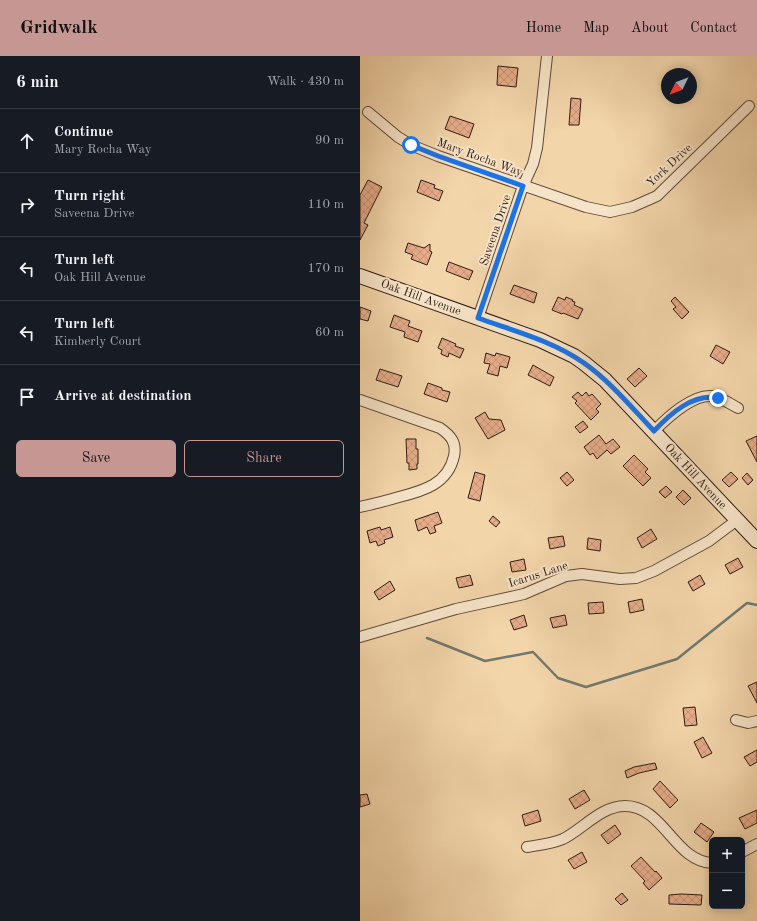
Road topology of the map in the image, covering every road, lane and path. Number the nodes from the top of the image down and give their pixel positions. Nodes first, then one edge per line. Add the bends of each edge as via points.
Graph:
1 (547, 56) edge
2 (749, 106) dead end
3 (368, 112) dead end
4 (523, 186) junction
5 (360, 276) edge
6 (478, 318) junction
7 (360, 400) edge
8 (738, 408) dead end
9 (654, 431) junction
10 (360, 508) edge
11 (737, 520) junction
12 (757, 541) edge
13 (360, 637) edge
14 (736, 720) dead end
15 (757, 721) edge
16 (757, 844) edge
17 (527, 847) dead end
18 (745, 850) edge
19 (708, 863) edge

1 - 4 street, Saveena Drive via 537,148
2 - 4 street, York Drive via 657,196 632,207 610,212 586,207
3 - 4 street, Mary Rocha Way via 411,145
4 - 6 street, Saveena Drive
5 - 6 main road, Oak Hill Avenue
6 - 9 main road, Oak Hill Avenue via 550,344 579,360 617,392
7 - 10 street via 440,428 448,433 455,446 449,470 436,484 418,492
8 - 9 street via 718,398 704,396 685,405
9 - 11 main road, Oak Hill Avenue
11 - 12 main road, Oak Hill Avenue
11 - 13 street, Icarus Lane via 709,541 654,572 636,578 620,579 582,574 566,576 524,594 456,609
14 - 15 street via 748,723
16 - 18 street
17 - 19 street via 559,840 607,810 626,806 638,808 648,814 686,852

